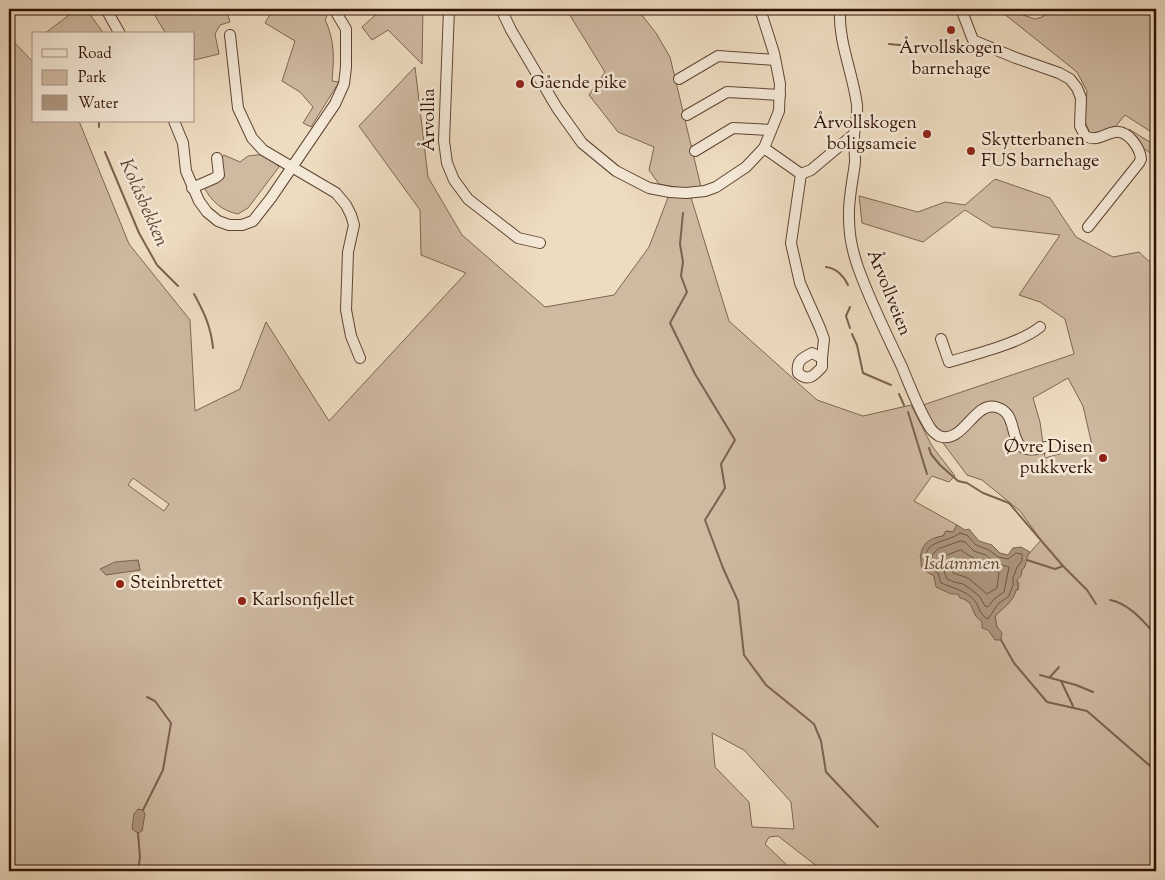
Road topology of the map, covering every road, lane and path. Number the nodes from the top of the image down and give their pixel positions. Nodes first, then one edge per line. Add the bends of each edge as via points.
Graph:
1 (106, 9) edge
2 (334, 9) edge
3 (449, 9) edge
4 (501, 9) edge
5 (760, 9) edge
6 (840, 9) edge
7 (962, 9) edge
8 (119, 32) edge
9 (230, 35) dead end
10 (776, 60) junction
11 (679, 79) dead end
12 (780, 96) junction
13 (687, 115) dead end
14 (174, 122) edge
15 (771, 130) junction
16 (854, 134) junction
17 (764, 148) junction
18 (695, 151) dead end
19 (217, 158) dead end
20 (292, 167) junction
21 (802, 174) junction
22 (192, 188) junction
23 (1088, 226) dead end
24 (540, 243) dead end
25 (1040, 327) dead end
26 (941, 339) dead end
27 (360, 358) dead end
28 (822, 358) dead end
29 (1046, 447) dead end

1 - 8 street
2 - 20 street via 346,29 344,84 335,104
3 - 24 street, Årvollia via 444,141 447,163 454,180 468,198 518,238
4 - 17 street via 557,108 582,143 616,171 658,190 698,192 728,181
5 - 10 street
6 - 16 street, Årvollveien via 839,21 857,104
7 - 23 street via 973,40 1070,79 1081,98 1080,126 1085,136 1096,138 1120,132 1138,150 1139,163
9 - 20 street via 238,108 244,123 263,150
10 - 11 street via 718,56
10 - 12 street
12 - 13 street via 727,92
12 - 15 street via 779,111
14 - 22 street via 183,143 186,171
15 - 17 street
15 - 18 street via 733,128
16 - 21 street
16 - 29 street, Årvollveien via 855,160 849,217 851,246 931,430 944,437 953,436 985,408 998,407 1010,418 1020,446 1031,450
17 - 21 street
19 - 22 street via 219,175
20 - 22 street via 252,221 242,225 218,221 207,212
20 - 27 street via 336,193 351,215 354,225 348,252 346,310
21 - 28 street via 791,243 800,283 824,339
25 - 26 street via 984,352 949,362

